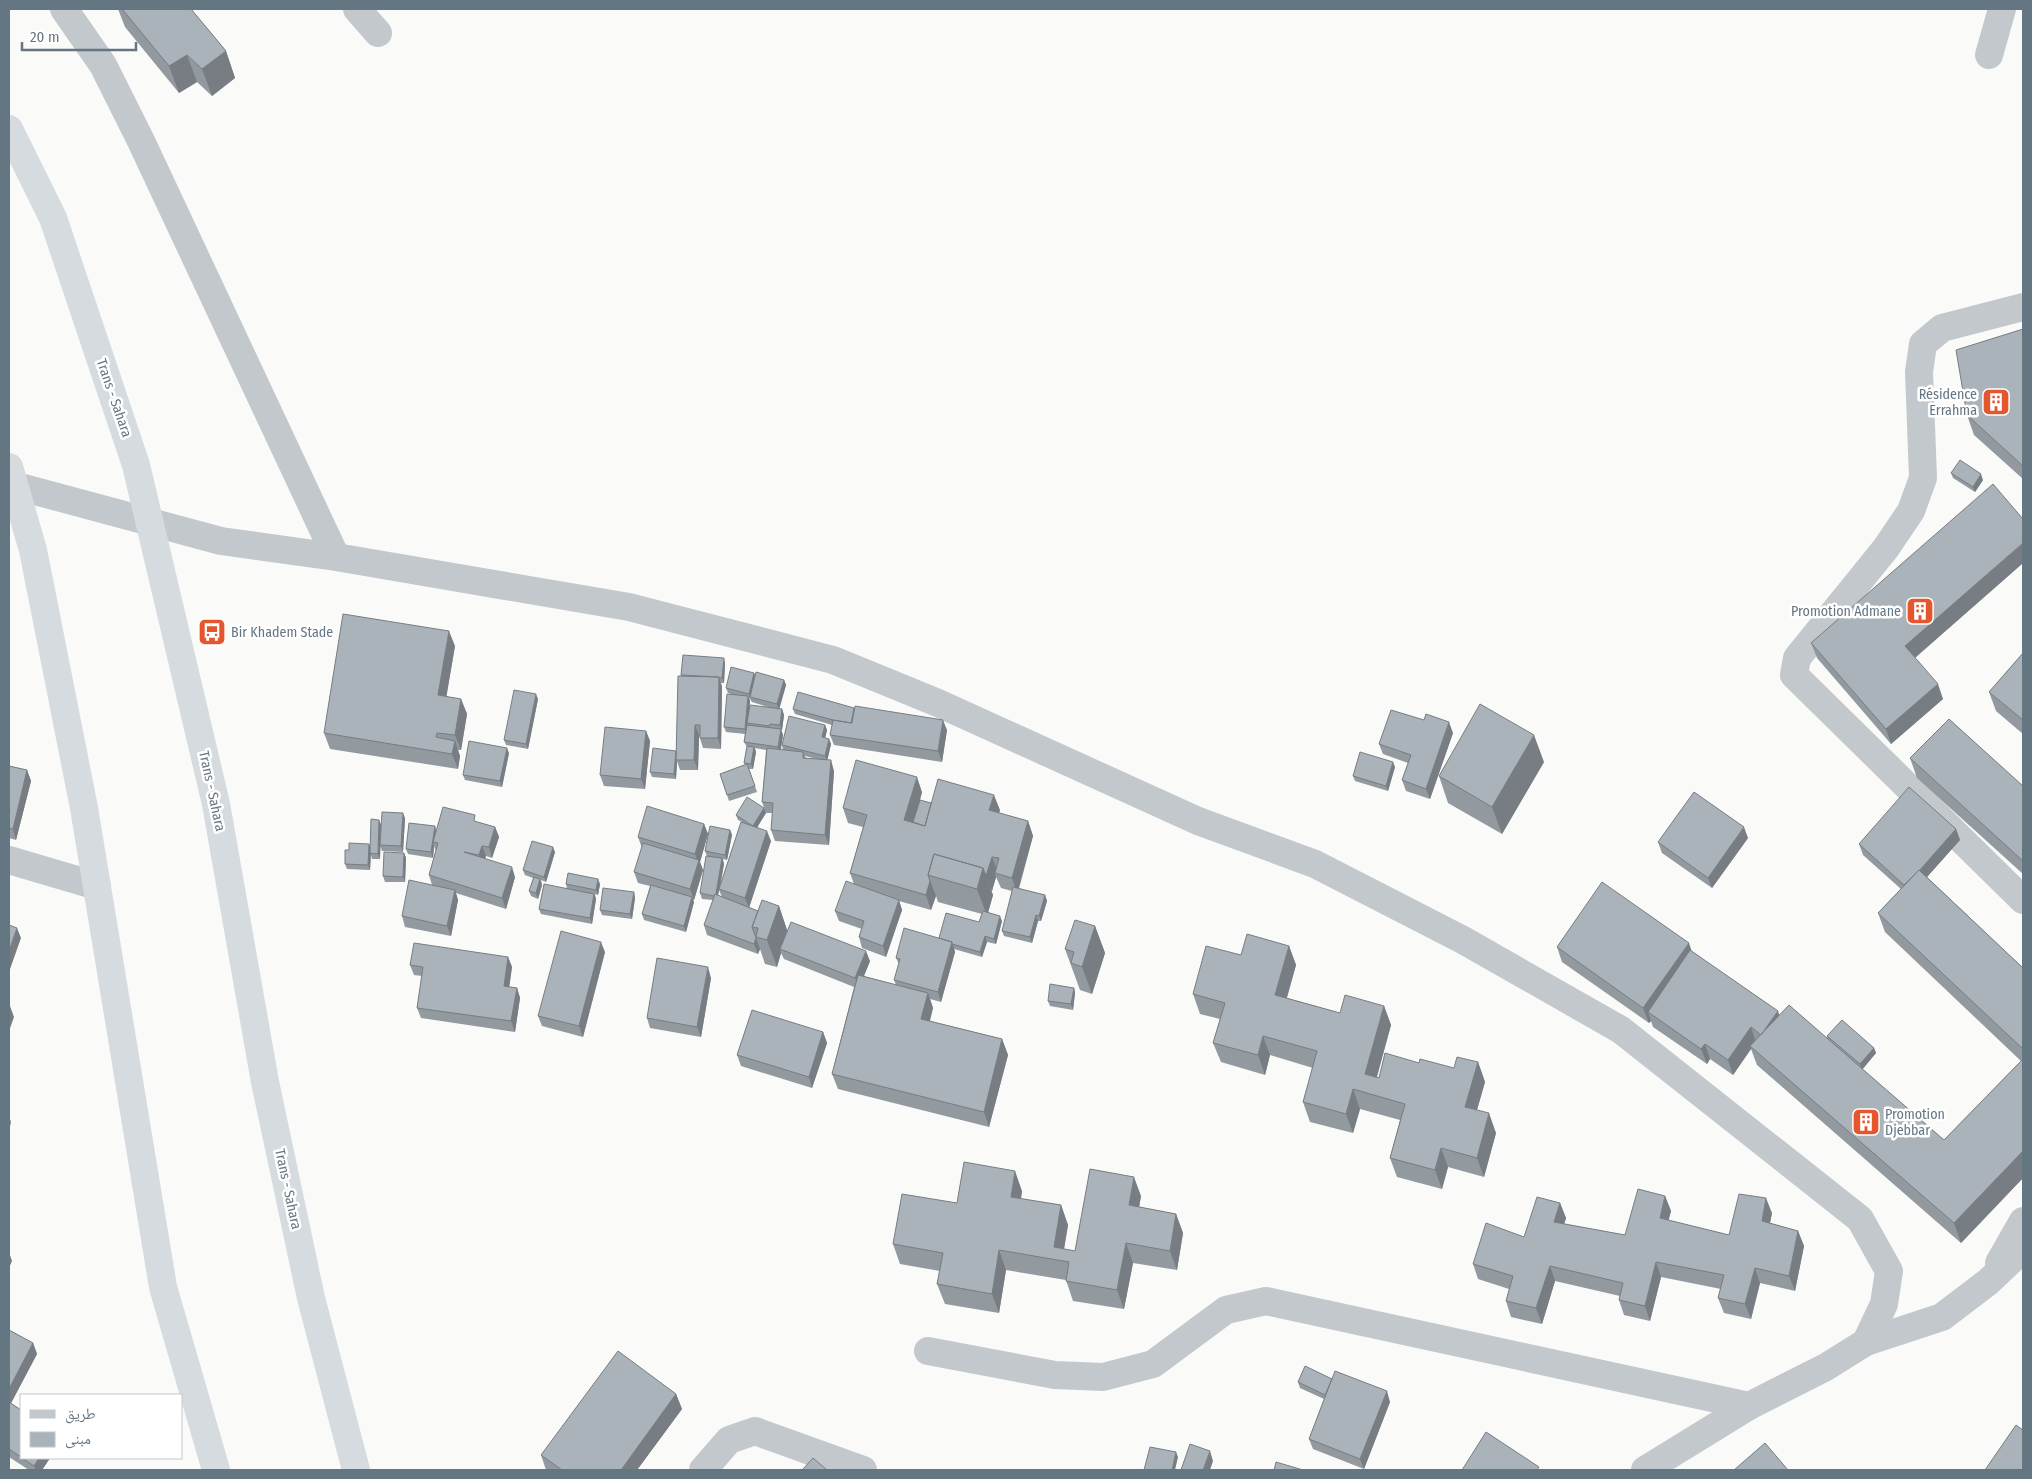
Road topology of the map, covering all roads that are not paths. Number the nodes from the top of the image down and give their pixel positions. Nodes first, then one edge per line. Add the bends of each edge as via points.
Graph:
1 (64, 9) edge
2 (357, 9) edge
3 (2002, 9) edge
4 (378, 33) dead end
5 (1989, 55) dead end
6 (9, 129) edge
7 (2023, 307) edge
8 (9, 468) edge
9 (9, 484) edge
10 (336, 557) junction
11 (9, 860) edge
12 (97, 886) junction
13 (2023, 900) edge
14 (2023, 1221) edge
15 (2023, 1249) edge
16 (1988, 1282) junction
17 (1866, 1342) junction
18 (928, 1351) dead end
19 (1748, 1406) junction
20 (216, 1470) edge
21 (356, 1470) edge
22 (703, 1470) edge
23 (862, 1470) edge
24 (1645, 1470) edge

1 - 10 street via 103,65 141,141
2 - 4 street
3 - 5 street
6 - 21 highway, Trans - Sahara via 53,218 136,465 216,804 265,1082 311,1298
7 - 13 street via 1942,328 1923,344 1919,372 1923,478 1911,511 1886,548 1797,658 1794,675
8 - 12 highway via 33,550
9 - 10 street via 221,541
10 - 17 street via 629,607 833,660 938,703 1198,821 1315,864 1454,935 1621,1030 1860,1219 1889,1271 1884,1304
11 - 12 street
12 - 20 highway via 163,1287
14 - 16 street
15 - 16 street
16 - 17 street via 1942,1317
17 - 19 street via 1826,1367
18 - 19 street via 1055,1375 1103,1377 1153,1364 1226,1310 1266,1301
19 - 24 street
22 - 23 street via 729,1440 755,1431

